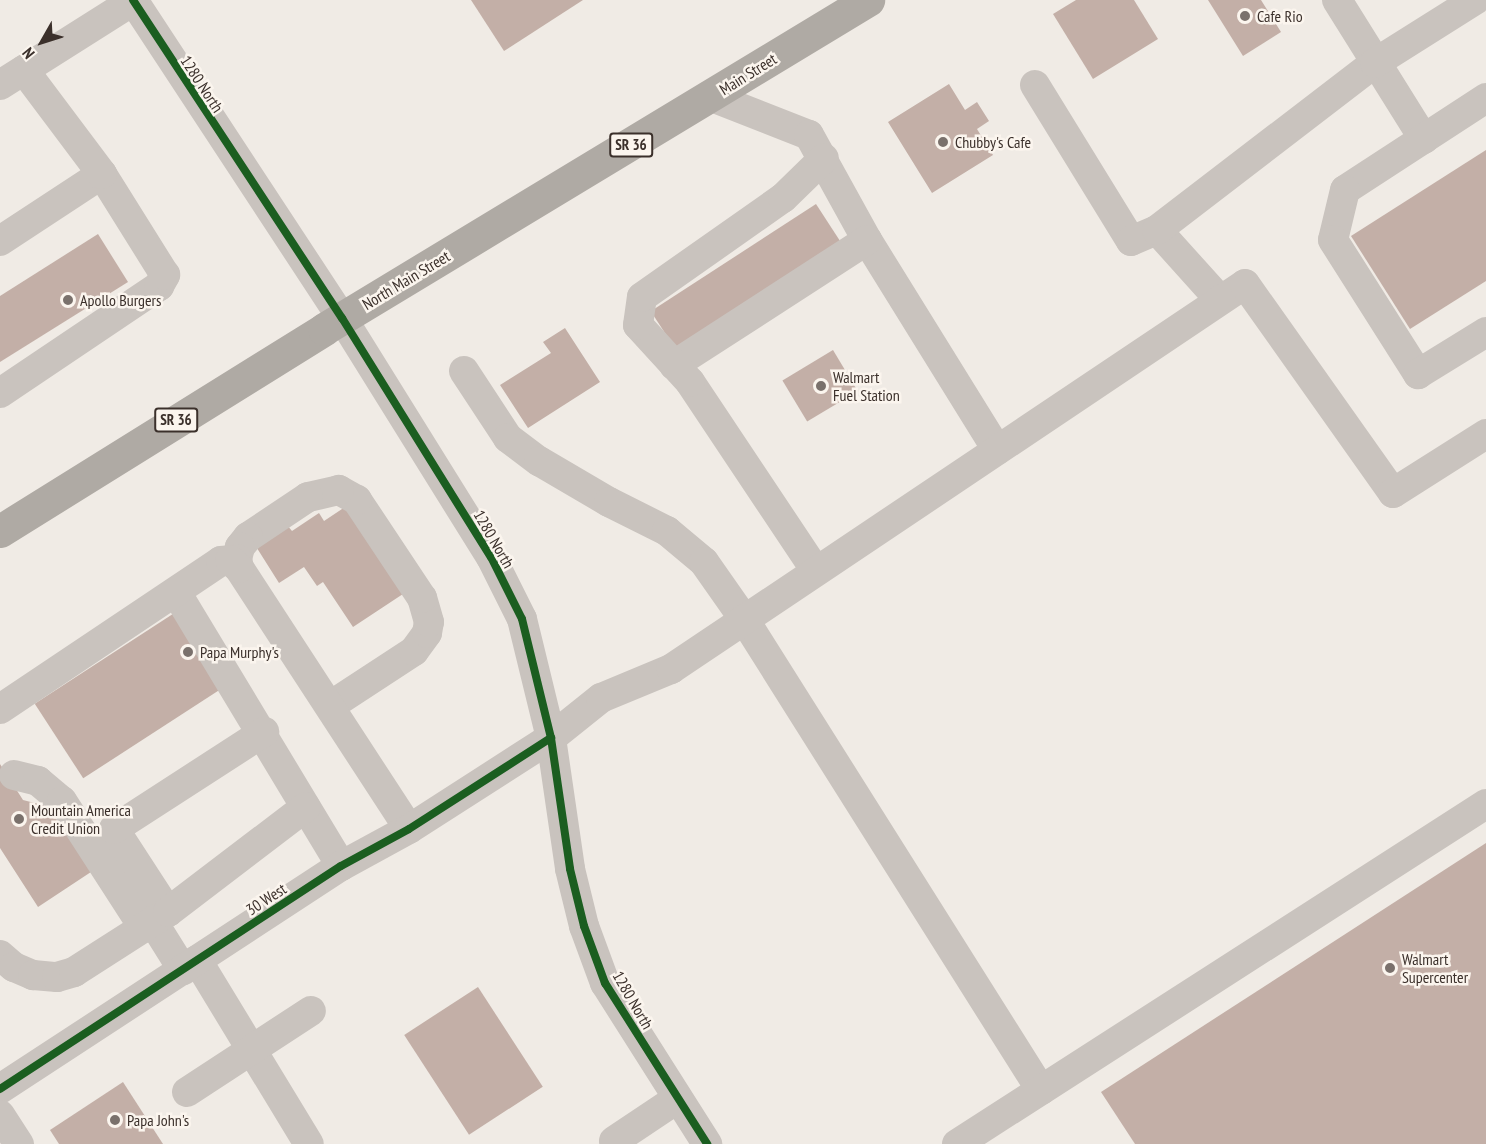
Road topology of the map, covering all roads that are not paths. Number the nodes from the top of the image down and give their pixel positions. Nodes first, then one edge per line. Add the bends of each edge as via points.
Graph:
1 (133, 0) edge
2 (868, 0) edge
3 (1337, 0) edge
4 (1475, 0) edge
5 (1375, 63) junction
6 (12, 77) edge
7 (1035, 85) dead end
8 (712, 97) junction
9 (1486, 98) edge
10 (1424, 139) junction
11 (824, 158) junction
12 (102, 174) junction
13 (1157, 230) junction
14 (867, 240) junction
15 (0, 241) edge
16 (1220, 300) junction
17 (342, 318) junction
18 (1486, 332) edge
19 (674, 365) junction
20 (464, 371) dead end
21 (0, 393) edge
22 (1486, 434) edge
23 (997, 450) junction
24 (3, 526) edge
25 (239, 567) junction
26 (816, 571) junction
27 (176, 592) junction
28 (744, 619) junction
29 (330, 706) junction
30 (0, 709) edge
31 (264, 732) junction
32 (551, 738) junction
33 (14, 776) dead end
34 (1486, 804) edge
35 (306, 807) junction
36 (409, 829) junction
37 (341, 866) junction
38 (155, 920) junction
39 (0, 955) edge
40 (190, 965) junction
41 (311, 1011) dead end
42 (252, 1052) junction
43 (0, 1089) edge
44 (1041, 1090) junction
45 (187, 1092) dead end
46 (678, 1099) junction
47 (0, 1115) edge
48 (614, 1141) dead end
49 (19, 1144) edge
50 (309, 1144) edge
51 (707, 1144) edge
52 (957, 1144) edge

1 - 6 street
1 - 17 street, 1280 North
2 - 8 highway, Main Street / SR 36
3 - 5 street
4 - 5 street
5 - 10 street
5 - 13 street
6 - 12 street
7 - 13 street via 1131,241
8 - 11 street via 809,135
8 - 17 highway, North Main Street / SR 36
9 - 10 street
10 - 18 street via 1345,190 1333,240 1418,374
11 - 14 street
11 - 19 street via 783,198 642,297 638,325
12 - 15 street
12 - 21 street via 165,275 159,286
13 - 16 street
14 - 19 street
14 - 23 street
16 - 22 street, 30 West via 1245,284 1393,493
16 - 23 street, 30 West
17 - 24 highway, North Main Street / SR 36
17 - 32 street, 1280 North via 491,557 522,619
19 - 26 street via 690,382
20 - 28 street via 508,438 539,461 683,542 704,562
23 - 26 street, 30 West
25 - 27 street via 230,560 221,561
25 - 29 street
25 - 29 street via 240,547 248,537 308,497 324,490 339,490 357,500 422,598 429,622 427,633 414,651
26 - 28 street, 30 West
27 - 30 street
27 - 31 street
28 - 32 street, 30 West via 670,669 601,698
28 - 44 street
29 - 36 street
31 - 35 street
31 - 38 street via 114,830
32 - 36 street, 30 West
32 - 46 street, 1280 North via 570,869 584,926 605,983
33 - 38 street via 38,781 62,801
34 - 44 street
35 - 37 street
35 - 38 street
36 - 37 street, 30 West
37 - 40 street, 30 West
38 - 39 street via 74,972 57,977 33,975 14,967
38 - 40 street
40 - 42 street
40 - 43 street, 30 West
41 - 42 street
42 - 45 street
42 - 50 street
44 - 52 street
46 - 48 street
46 - 51 street, 1280 North
47 - 49 street

